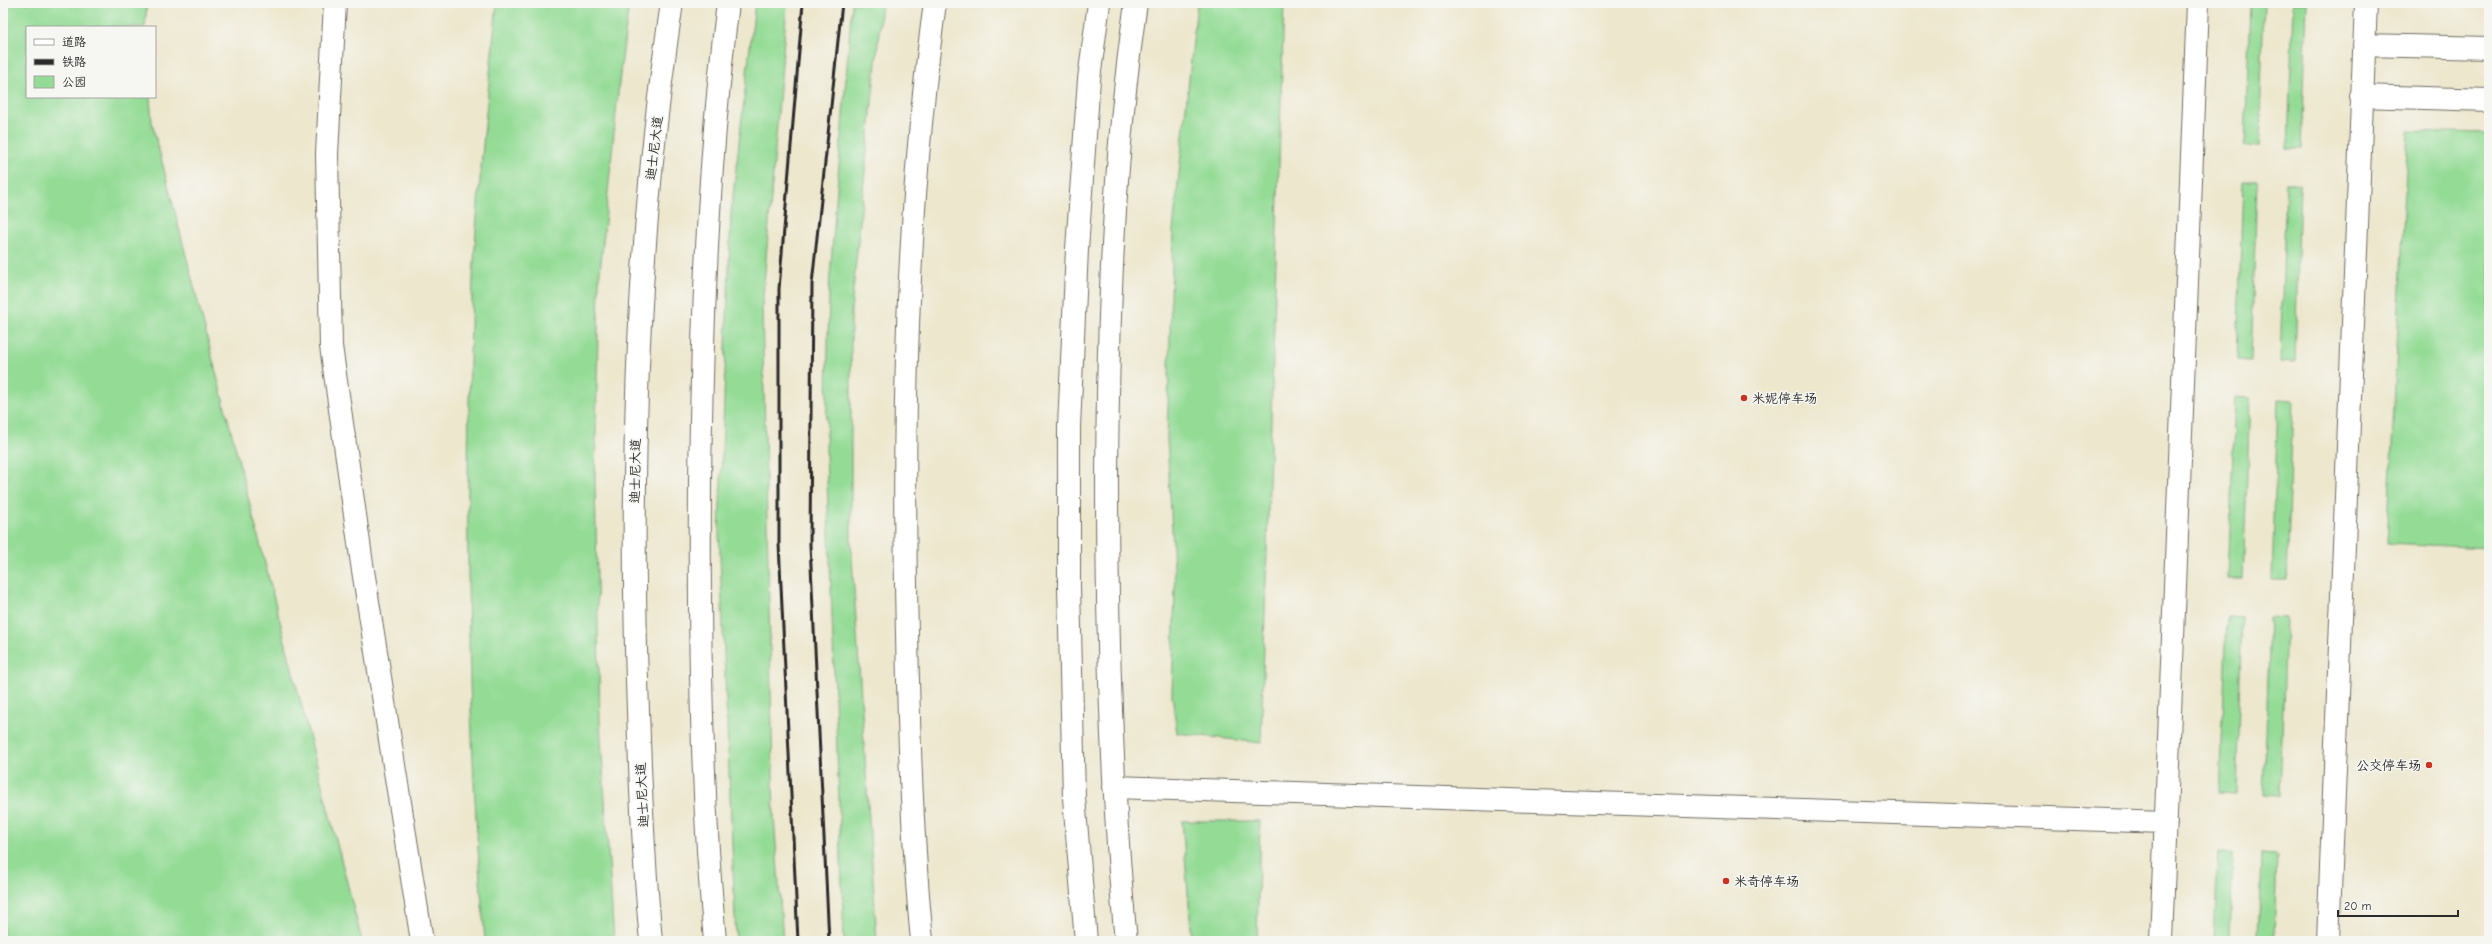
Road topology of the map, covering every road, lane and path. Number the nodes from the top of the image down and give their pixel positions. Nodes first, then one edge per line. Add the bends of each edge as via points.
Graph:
1 (335, 3) edge
2 (672, 3) edge
3 (728, 3) edge
4 (935, 3) edge
5 (948, 3) edge
6 (1099, 3) edge
7 (1136, 3) edge
8 (2198, 3) edge
9 (2366, 3) edge
10 (2364, 45) junction
11 (2489, 48) edge
12 (2362, 96) junction
13 (2489, 100) edge
14 (913, 217) junction
15 (1114, 787) junction
16 (2166, 822) junction
17 (422, 941) edge
18 (651, 941) edge
19 (715, 941) edge
20 (922, 941) edge
21 (1086, 941) edge
22 (1126, 941) edge
23 (2161, 941) edge
24 (2328, 941) edge

1 - 17 main road via 327,154 331,346 362,564
2 - 18 main road, 迪士尼大道 via 649,193 637,379 634,548 637,687
3 - 19 main road via 710,199 701,374 702,723
4 - 14 main road
5 - 14 main road
6 - 21 main road via 1089,79 1077,241 1070,427 1069,586 1074,798
7 - 15 main road via 1118,184 1108,342 1107,562
8 - 16 main road
9 - 10 main road
10 - 11 main road
10 - 12 main road
12 - 13 main road
12 - 24 main road
14 - 20 main road via 905,392 905,571 910,748
15 - 16 main road
15 - 22 main road
16 - 23 main road

